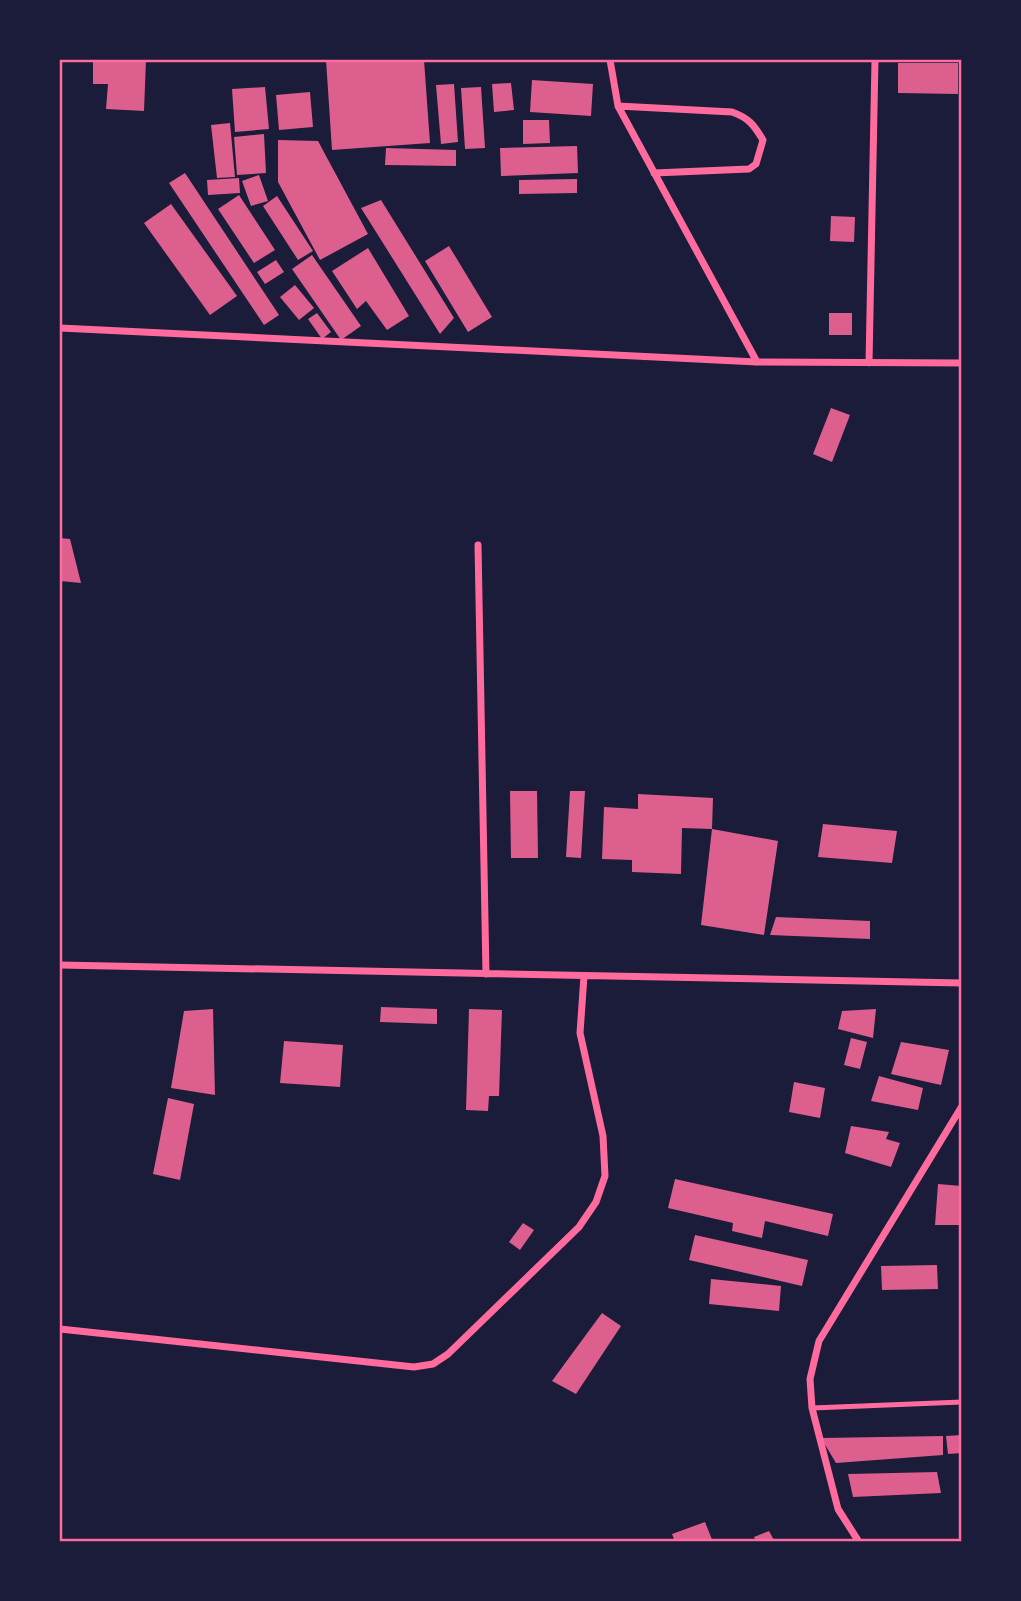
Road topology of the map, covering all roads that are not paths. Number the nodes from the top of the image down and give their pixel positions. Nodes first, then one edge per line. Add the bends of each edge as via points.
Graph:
1 (610, 60) edge
2 (875, 60) edge
3 (618, 106) junction
4 (654, 173) junction
5 (60, 328) edge
6 (757, 362) junction
7 (869, 363) junction
8 (961, 363) edge
9 (478, 545) dead end
10 (60, 965) edge
11 (486, 974) junction
12 (584, 976) junction
13 (961, 983) edge
14 (961, 1106) edge
15 (60, 1329) edge
16 (961, 1402) edge
17 (812, 1408) junction
18 (859, 1542) edge

1 - 3 street
2 - 7 street
3 - 4 street
3 - 4 street via 732,113 746,117 763,140 757,164 749,169
4 - 6 street
5 - 6 street
6 - 7 street
7 - 8 street
9 - 11 street
10 - 11 street
11 - 12 street
12 - 13 street
12 - 15 street via 580,1033 603,1136 605,1176 596,1202 579,1227 448,1354 433,1364 414,1367
14 - 17 street via 819,1341 810,1379
16 - 17 lane
17 - 18 street via 838,1509

